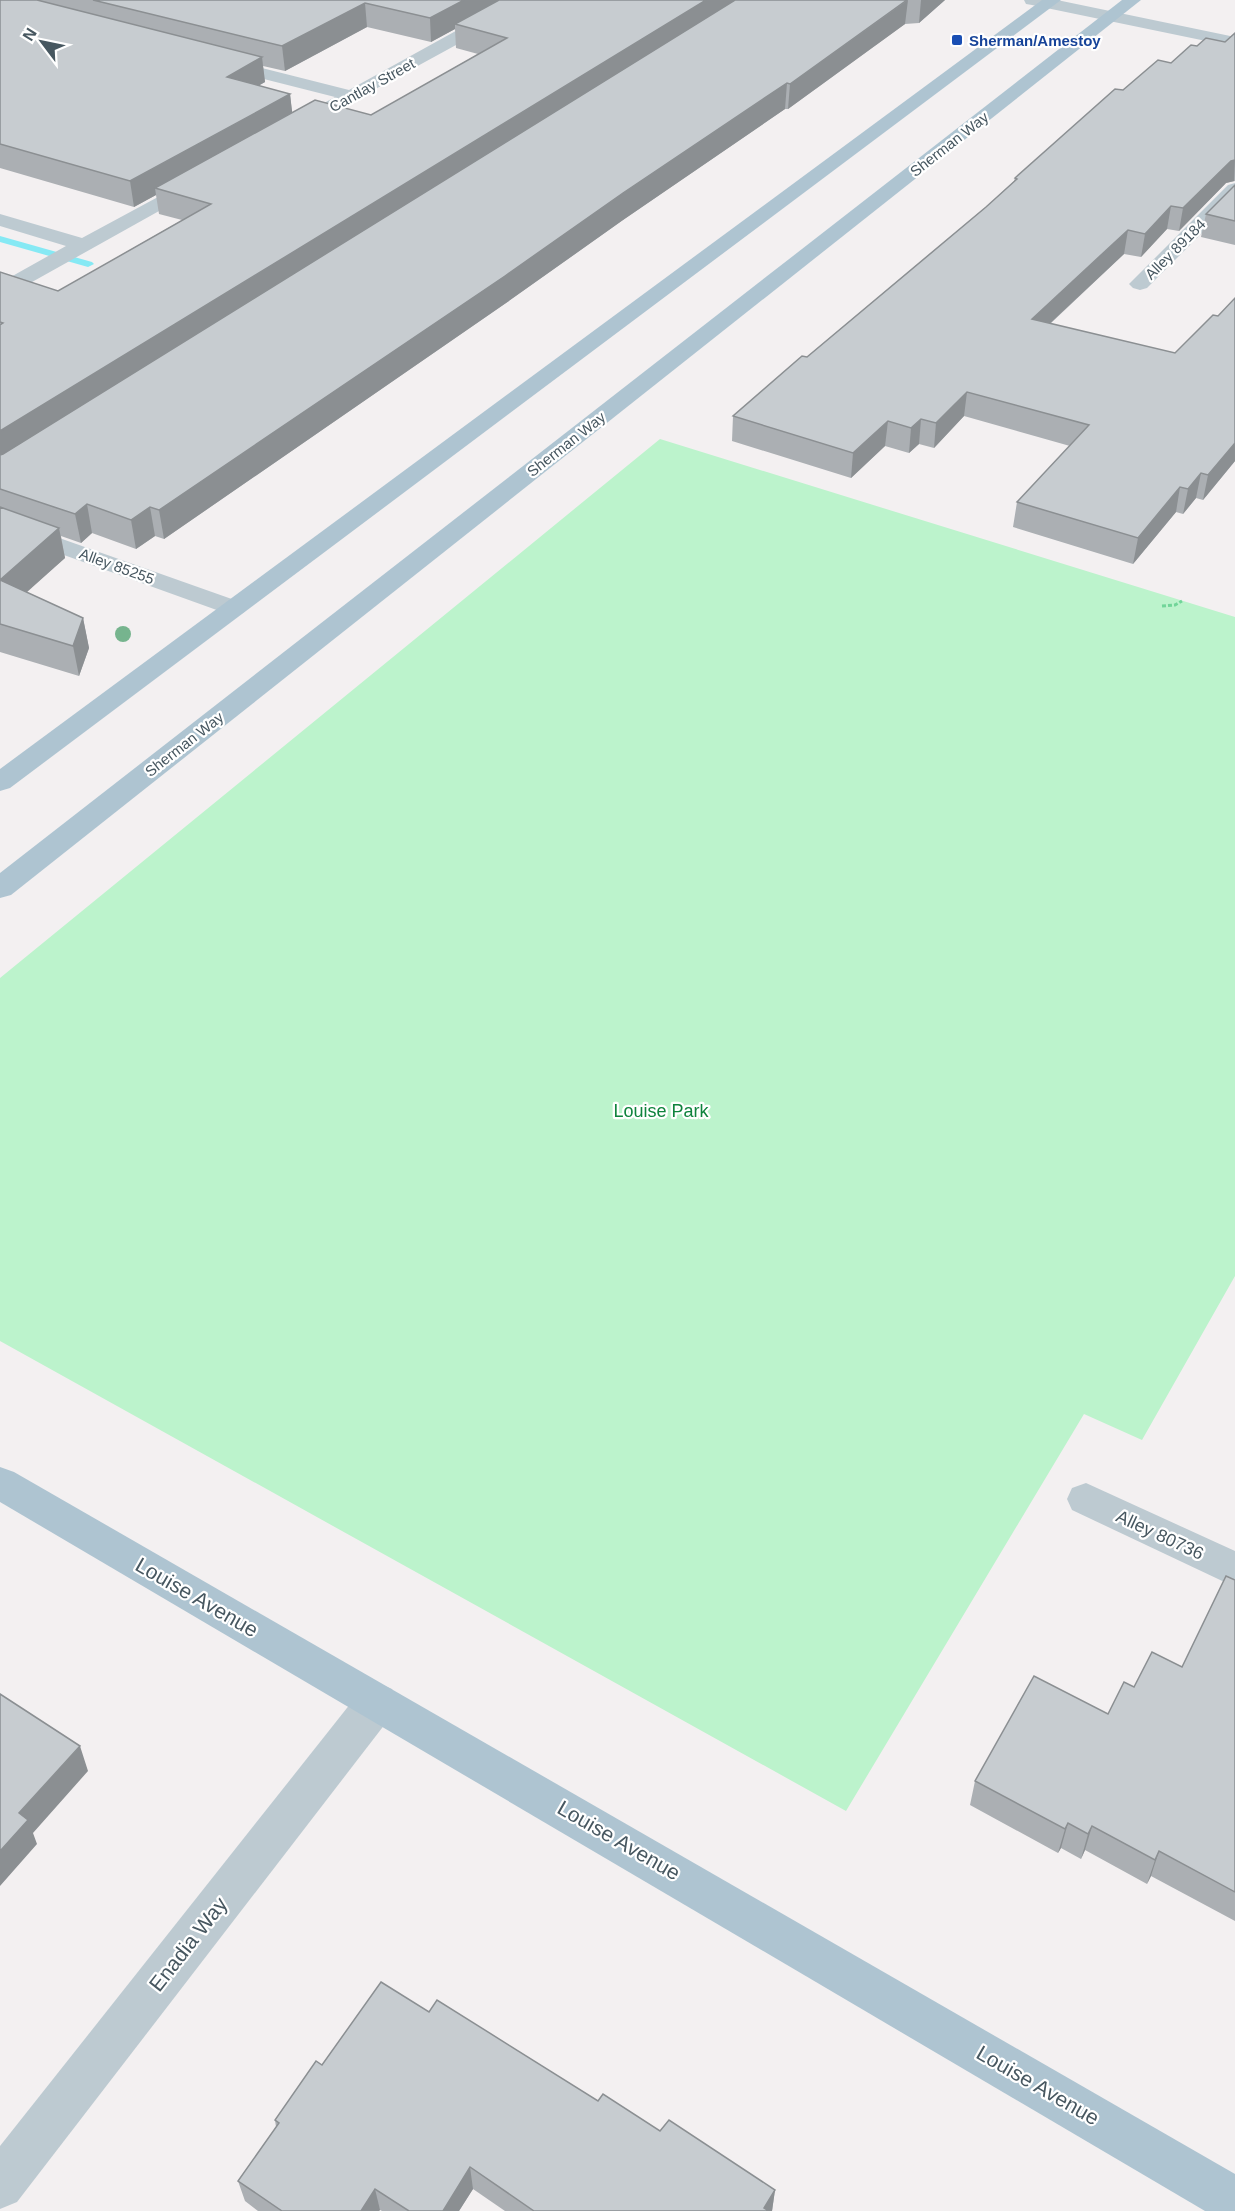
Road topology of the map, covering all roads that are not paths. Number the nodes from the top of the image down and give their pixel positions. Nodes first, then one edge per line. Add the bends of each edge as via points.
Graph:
1 (525, 0) edge
2 (1132, 0) edge
3 (1044, 1) edge
4 (1111, 17) junction
5 (1235, 42) edge
6 (204, 58) edge
7 (351, 96) junction
8 (279, 136) edge
9 (207, 177) edge
10 (1235, 189) edge
11 (0, 220) edge
12 (83, 245) junction
13 (1140, 284) dead end
14 (0, 292) edge
15 (0, 524) edge
16 (234, 608) junction
17 (0, 782) edge
18 (0, 888) edge
19 (0, 1483) edge
20 (1086, 1499) dead end
21 (1235, 1570) edge
22 (377, 1702) junction
23 (0, 2185) edge
24 (1235, 2201) edge

1 - 7 street, Cantlay Street
2 - 4 main road, Sherman Way
3 - 4 street
3 - 16 main road
4 - 5 street
4 - 18 main road, Sherman Way
6 - 7 street
7 - 8 street, Cantlay Street
9 - 12 street
10 - 13 street, Alley 89184
11 - 12 street
12 - 14 street
15 - 16 street, Alley 85255
16 - 17 main road
19 - 22 main road, Louise Avenue
20 - 21 street, Alley 80736
22 - 23 street, Enadia Way
22 - 24 main road, Louise Avenue

